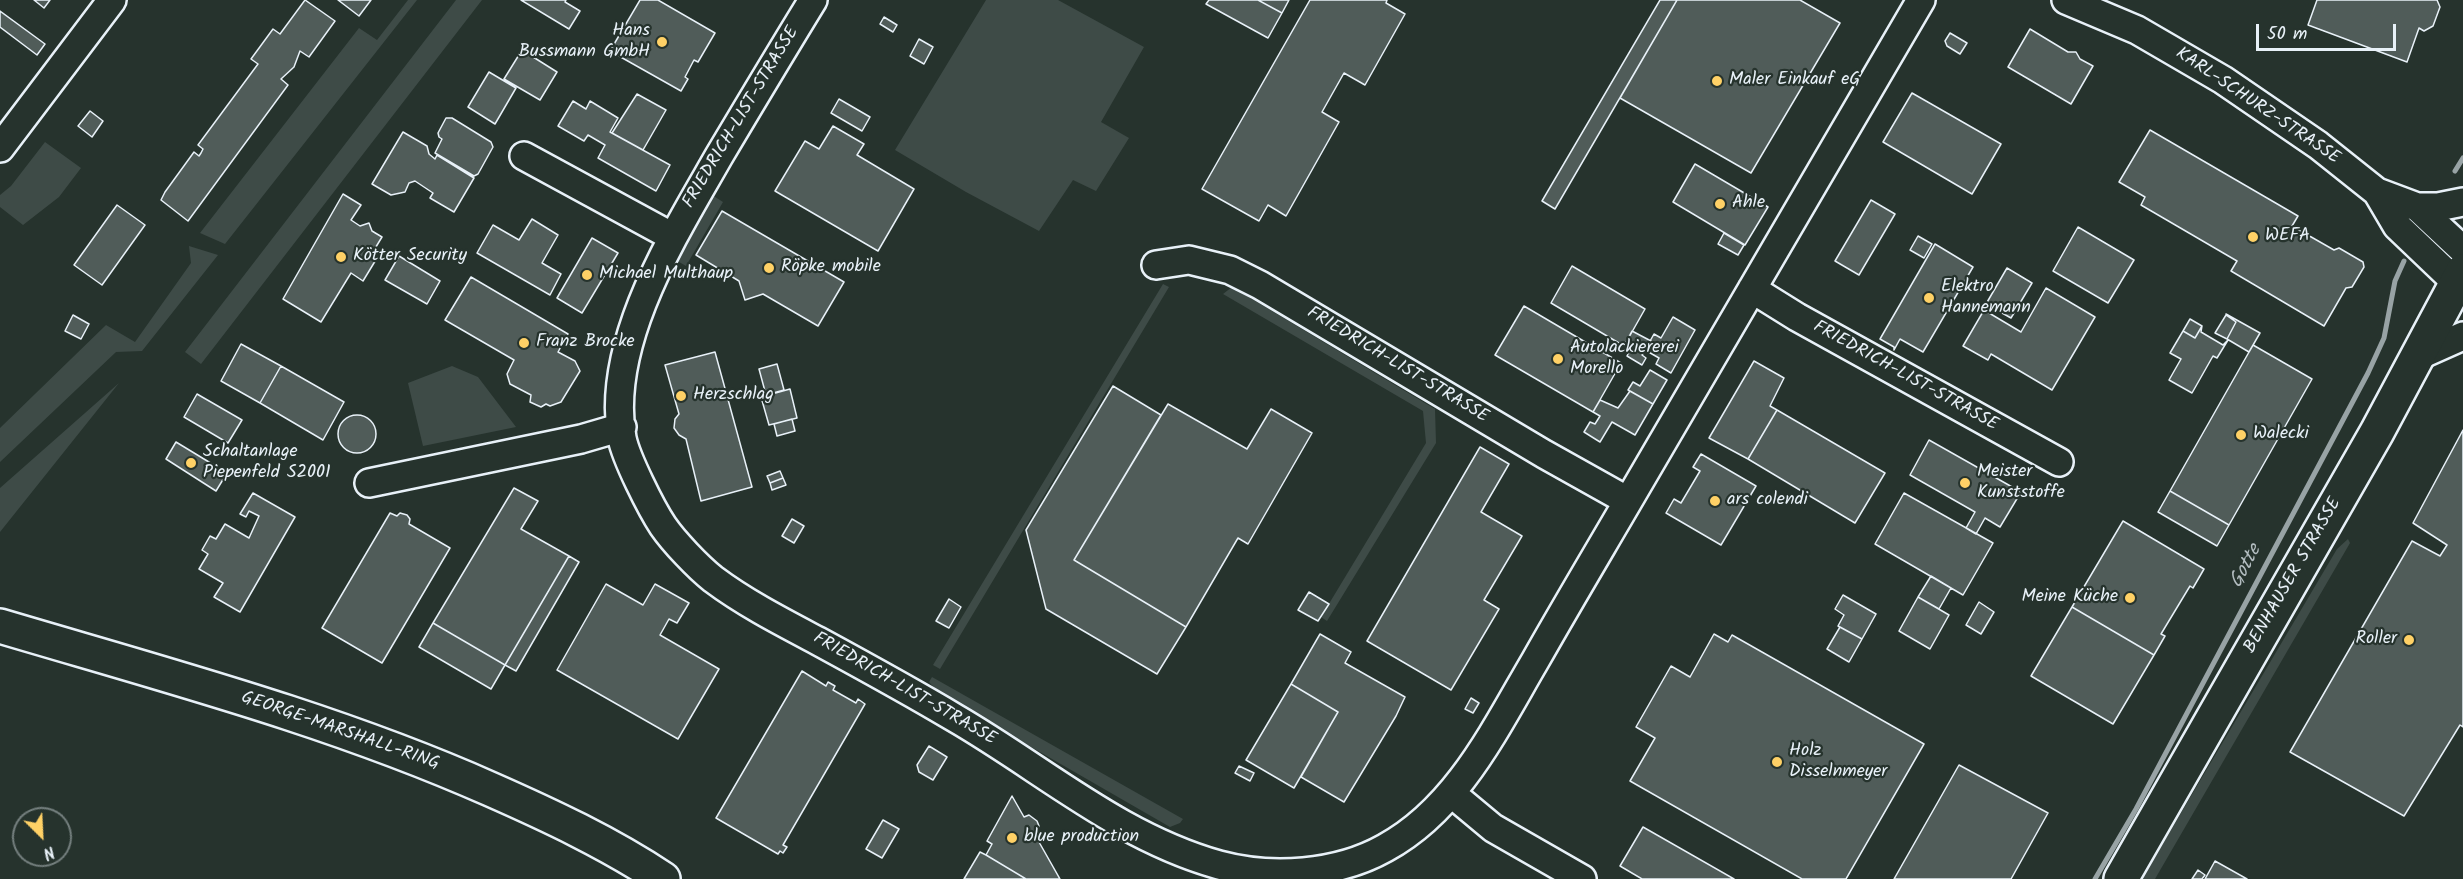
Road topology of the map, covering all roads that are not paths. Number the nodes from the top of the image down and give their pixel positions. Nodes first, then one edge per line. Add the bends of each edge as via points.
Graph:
1 (112, 0) edge
2 (813, 0) edge
3 (1921, 0) edge
4 (2066, 0) edge
5 (0, 148) edge
6 (524, 156) dead end
7 (2378, 192) junction
8 (2463, 202) edge
9 (2417, 207) junction
10 (673, 237) junction
11 (2463, 250) edge
12 (1156, 265) dead end
13 (2461, 281) edge
14 (1752, 289) junction
15 (2463, 336) edge
16 (2416, 357) junction
17 (622, 427) junction
18 (2059, 462) dead end
19 (369, 483) dead end
20 (1628, 501) junction
21 (0, 626) edge
22 (1451, 793) junction
23 (1257, 876) edge
24 (663, 879) edge
25 (1582, 879) edge
26 (2121, 879) edge

1 - 5 street
2 - 10 street, FRIEDRICH-LIST-STRASSE
3 - 14 street, FRIEDRICH-LIST-STRASSE
4 - 7 street, KARL-SCHURZ-STRASSE via 2137,30 2181,54 2309,140
6 - 10 street
7 - 9 street, KARL-SCHURZ-STRASSE
7 - 13 street, KARL-SCHURZ-STRASSE via 2397,226
8 - 9 street
9 - 11 street, KARL-SCHURZ-STRASSE
10 - 17 street, FRIEDRICH-LIST-STRASSE via 639,311 627,351 620,395
12 - 20 street, FRIEDRICH-LIST-STRASSE via 1189,260 1230,270 1260,285
13 - 16 main road, BENHAUSER STRASSE
14 - 18 street, FRIEDRICH-LIST-STRASSE
14 - 20 street, FRIEDRICH-LIST-STRASSE
15 - 16 street
16 - 26 main road, BENHAUSER STRASSE
17 - 19 street
17 - 23 street, FRIEDRICH-LIST-STRASSE via 622,441 663,526 710,577 978,731 1125,828 1163,847
20 - 22 street, FRIEDRICH-LIST-STRASSE via 1508,707
21 - 24 main road, GEORGE-MARSHALL-RING via 352,732 541,812
22 - 23 street, FRIEDRICH-LIST-STRASSE via 1418,825 1374,853 1330,868
22 - 25 street via 1493,828

